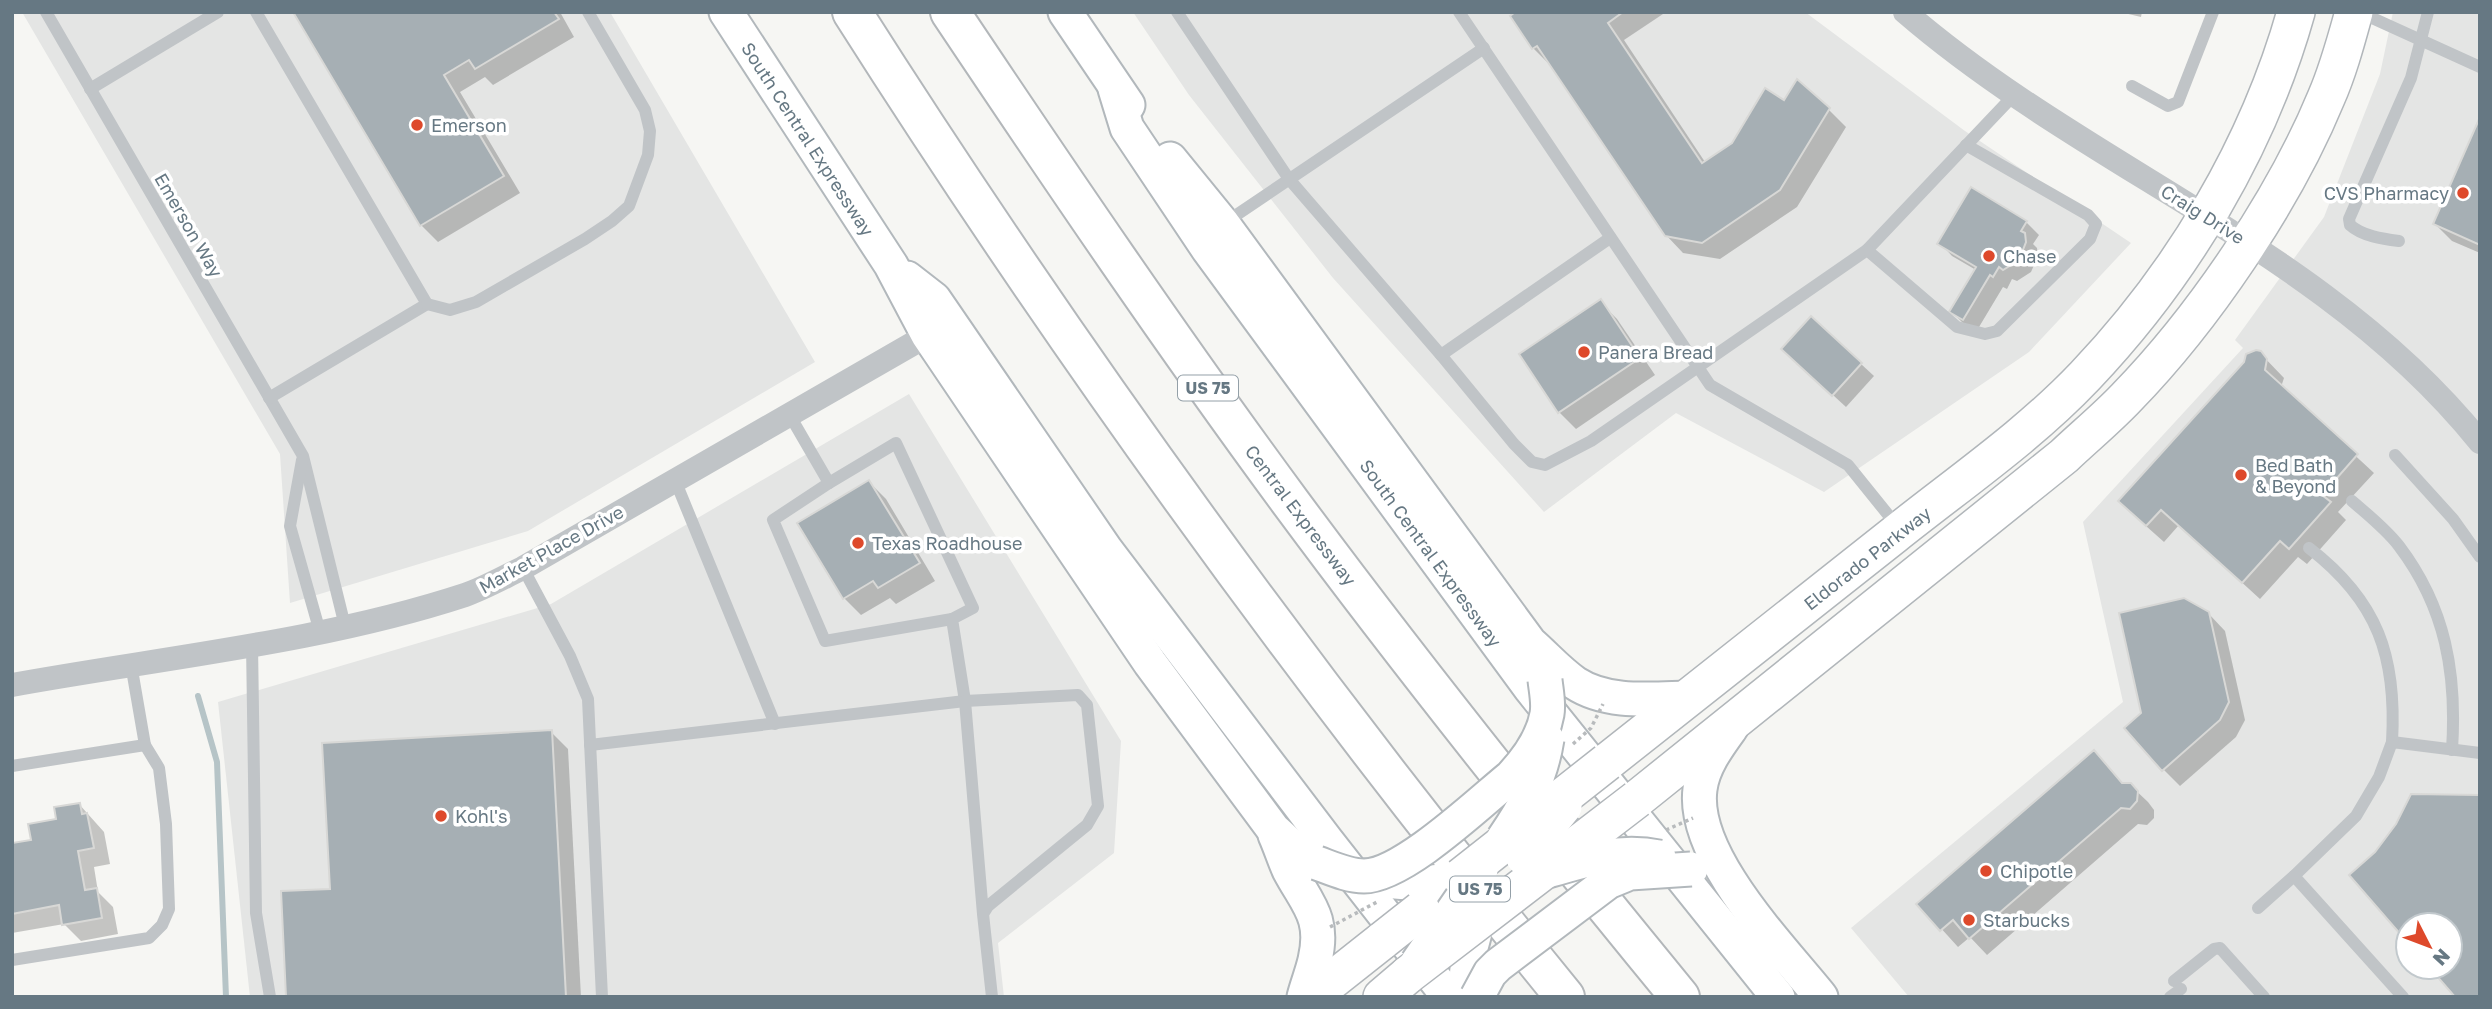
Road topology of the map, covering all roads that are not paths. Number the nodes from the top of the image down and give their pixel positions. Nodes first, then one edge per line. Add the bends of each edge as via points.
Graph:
1 (46, 12) edge
2 (218, 12) edge
3 (256, 12) edge
4 (588, 12) edge
5 (726, 12) edge
6 (852, 12) edge
7 (950, 12) edge
8 (1065, 12) edge
9 (1177, 12) edge
10 (1460, 12) edge
11 (1905, 12) edge
12 (2213, 12) edge
13 (2296, 12) edge
14 (2354, 12) edge
15 (2360, 12) edge
16 (2428, 12) edge
17 (2421, 41) junction
18 (1484, 48) junction
19 (2480, 67) edge
20 (2132, 86) dead end
21 (90, 89) junction
22 (1115, 89) junction
23 (2014, 95) junction
24 (1966, 145) junction
25 (1289, 179) junction
26 (2206, 216) junction
27 (1223, 224) junction
28 (1610, 238) junction
29 (2399, 241) dead end
30 (2248, 242) junction
31 (1867, 250) junction
32 (891, 265) junction
33 (426, 304) junction
34 (928, 335) junction
35 (1441, 355) junction
36 (1696, 367) junction
37 (269, 398) junction
38 (789, 414) junction
39 (2480, 442) edge
40 (2395, 455) dead end
41 (303, 456) junction
42 (675, 480) junction
43 (830, 483) junction
44 (2352, 501) dead end
45 (1901, 530) junction
46 (2309, 548) dead end
47 (2480, 557) edge
48 (523, 568) junction
49 (952, 619) junction
50 (345, 626) junction
51 (320, 632) junction
52 (1530, 643) junction
53 (252, 644) junction
54 (131, 664) junction
55 (12, 685) edge
56 (1687, 698) junction
57 (965, 701) junction
58 (1548, 713) junction
59 (1741, 715) junction
60 (775, 723) junction
61 (2392, 742) junction
62 (145, 745) junction
63 (590, 745) junction
64 (2452, 750) junction
65 (2480, 753) edge
66 (12, 766) edge
67 (1273, 829) junction
68 (1691, 869) junction
69 (2294, 876) junction
70 (1492, 879) junction
71 (1730, 884) junction
72 (1371, 889) junction
73 (2258, 908) dead end
74 (983, 914) junction
75 (12, 960) edge
76 (1396, 985) edge
77 (2175, 989) edge
78 (270, 997) edge
79 (602, 997) edge
80 (992, 997) edge
81 (1304, 997) edge
82 (1311, 997) edge
83 (1449, 997) edge
84 (1464, 997) edge
85 (1477, 997) edge
86 (1565, 997) edge
87 (1680, 997) edge
88 (1777, 997) edge
89 (1821, 997) edge
90 (2264, 997) edge
91 (2403, 997) edge

1 - 21 lane, Emerson Way
2 - 21 lane
3 - 33 lane
4 - 33 lane via 645,110 648,155 629,206 585,239 476,302 450,310
5 - 32 main road, South Central Expressway
6 - 86 highway, US 75 via 996,234 1171,483 1362,740
7 - 87 highway, Central Expressway / US 75 via 1291,503 1481,753
8 - 22 main road, South Central Expressway
9 - 25 lane
10 - 18 lane
11 - 23 street, Craig Drive
12 - 20 lane via 2178,102 2168,106
13 - 26 main road, Eldorado Parkway via 2262,109
14 - 30 main road, Eldorado Parkway via 2317,120
15 - 17 lane
16 - 17 lane
17 - 19 lane
17 - 29 lane via 2411,78 2350,219 2354,229
18 - 25 lane
18 - 28 lane
21 - 37 lane, Emerson Way
22 - 27 main road, South Central Expressway
22 - 88 main road, South Central Expressway via 1127,128 1208,249 1531,689
23 - 24 lane
23 - 26 street, Craig Drive
24 - 31 lane
24 - 31 lane via 2088,215 2096,224 2090,239 1997,331 1985,334 1958,327
25 - 27 lane
25 - 35 lane
26 - 30 street, Craig Drive
26 - 45 main road, Eldorado Parkway via 2151,299 2085,376 1994,457
27 - 52 main road, South Central Expressway
28 - 35 lane
28 - 36 lane
30 - 39 street, Craig Drive via 2353,316 2420,377
30 - 59 main road, Eldorado Parkway via 2163,358 2064,456
31 - 36 lane
32 - 34 main road, South Central Expressway
32 - 83 main road, South Central Expressway via 934,299 1106,550
33 - 37 lane
34 - 38 street, Market Place Drive
34 - 67 main road, South Central Expressway via 1150,663
35 - 36 lane via 1514,443 1532,462 1545,465 1591,441
36 - 45 lane via 1710,386 1848,465
37 - 41 lane, Emerson Way
38 - 42 street, Market Place Drive
38 - 43 lane
40 - 47 lane via 2453,519
41 - 50 lane, Emerson Way
41 - 51 lane via 290,526
42 - 48 street, Market Place Drive
42 - 60 lane
43 - 49 lane via 897,443 973,608
43 - 49 lane via 773,520 825,641
44 - 64 lane via 2398,544 2439,618 2451,666
45 - 56 main road, Eldorado Parkway
46 - 61 lane via 2349,586 2367,609 2381,639 2389,661 2394,705
48 - 50 street, Market Place Drive via 467,594
48 - 63 lane via 588,699
49 - 57 lane
50 - 51 street, Market Place Drive
51 - 53 street, Market Place Drive
52 - 56 main road via 1565,676 1592,691 1622,698
52 - 58 main road, bridge via 1545,680
53 - 54 street, Market Place Drive
53 - 78 lane via 256,902
54 - 55 street, Market Place Drive
54 - 62 lane
56 - 70 main road, Eldorado Parkway, bridge via 1607,762
57 - 60 lane
57 - 74 lane
57 - 74 lane via 1078,695 1087,705 1098,806 1087,825
58 - 70 main road, bridge via 1538,779
58 - 72 main road, bridge via 1532,750 1511,777 1417,853 1383,872
59 - 70 main road, Eldorado Parkway, bridge via 1581,841
59 - 71 main road via 1711,757 1700,789 1702,822
60 - 63 lane
61 - 64 lane
61 - 69 lane via 2379,778 2356,816
62 - 66 lane
62 - 75 lane via 159,768 166,824 169,909 162,925 149,938
63 - 79 lane
64 - 65 lane
67 - 72 main road, bridge via 1299,853
67 - 81 main road via 1315,918 1315,961
68 - 70 main road, bridge via 1655,856 1616,854
68 - 71 main road
68 - 85 main road, bridge via 1630,873 1608,882 1499,965
69 - 73 lane
69 - 91 lane
70 - 72 main road via 1385,882
70 - 76 main road, Eldorado Parkway, bridge
70 - 82 main road, Eldorado Parkway, bridge via 1421,910
70 - 84 main road via 1468,959
71 - 89 main road
74 - 80 lane
77 - 90 lane via 2220,948

